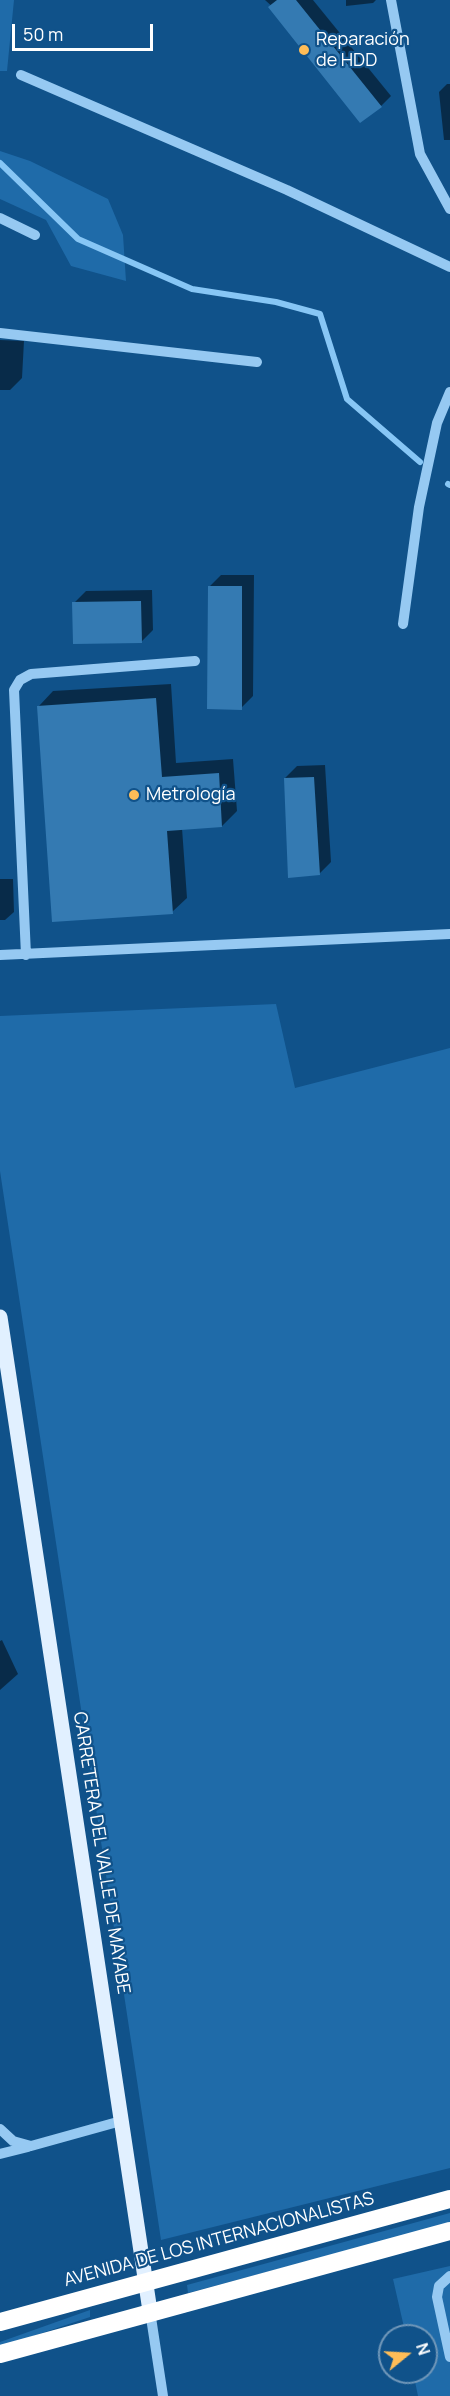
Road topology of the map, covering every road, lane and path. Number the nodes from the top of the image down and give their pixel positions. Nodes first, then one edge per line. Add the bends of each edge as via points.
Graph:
1 (391, 0) edge
2 (21, 75) dead end
3 (448, 203) edge
4 (0, 218) edge
5 (35, 235) dead end
6 (450, 267) edge
7 (0, 333) edge
8 (257, 362) dead end
9 (450, 392) edge
10 (403, 624) dead end
11 (195, 662) dead end
12 (450, 934) edge
13 (0, 955) edge
14 (26, 955) junction
15 (0, 1317) edge
16 (121, 2121) junction
17 (0, 2128) edge
18 (31, 2146) junction
19 (0, 2154) edge
20 (450, 2199) edge
21 (450, 2231) edge
22 (450, 2276) edge
23 (146, 2281) junction
24 (150, 2312) junction
25 (0, 2322) edge
26 (0, 2354) edge
27 (450, 2357) edge
28 (163, 2396) edge

1 - 3 street via 420,154
2 - 6 street via 287,190
4 - 5 street
7 - 8 street
9 - 10 street via 437,423 419,507
11 - 14 street via 31,674 20,680 14,690
12 - 14 street
13 - 14 street
15 - 16 main road, CARRETERA DEL VALLE DE MAYABE
16 - 18 street
16 - 23 main road, CARRETERA DEL VALLE DE MAYABE
17 - 18 street via 13,2141
18 - 19 street
20 - 23 highway, AVENIDA DE LOS INTERNACIONALISTAS
21 - 24 highway
22 - 27 street via 439,2286 437,2298
23 - 24 main road, CARRETERA DEL VALLE DE MAYABE
23 - 25 highway, AVENIDA DE LOS INTERNACIONALISTAS
24 - 26 highway
24 - 28 street, CARRETERA DEL VALLE DE MAYABE

